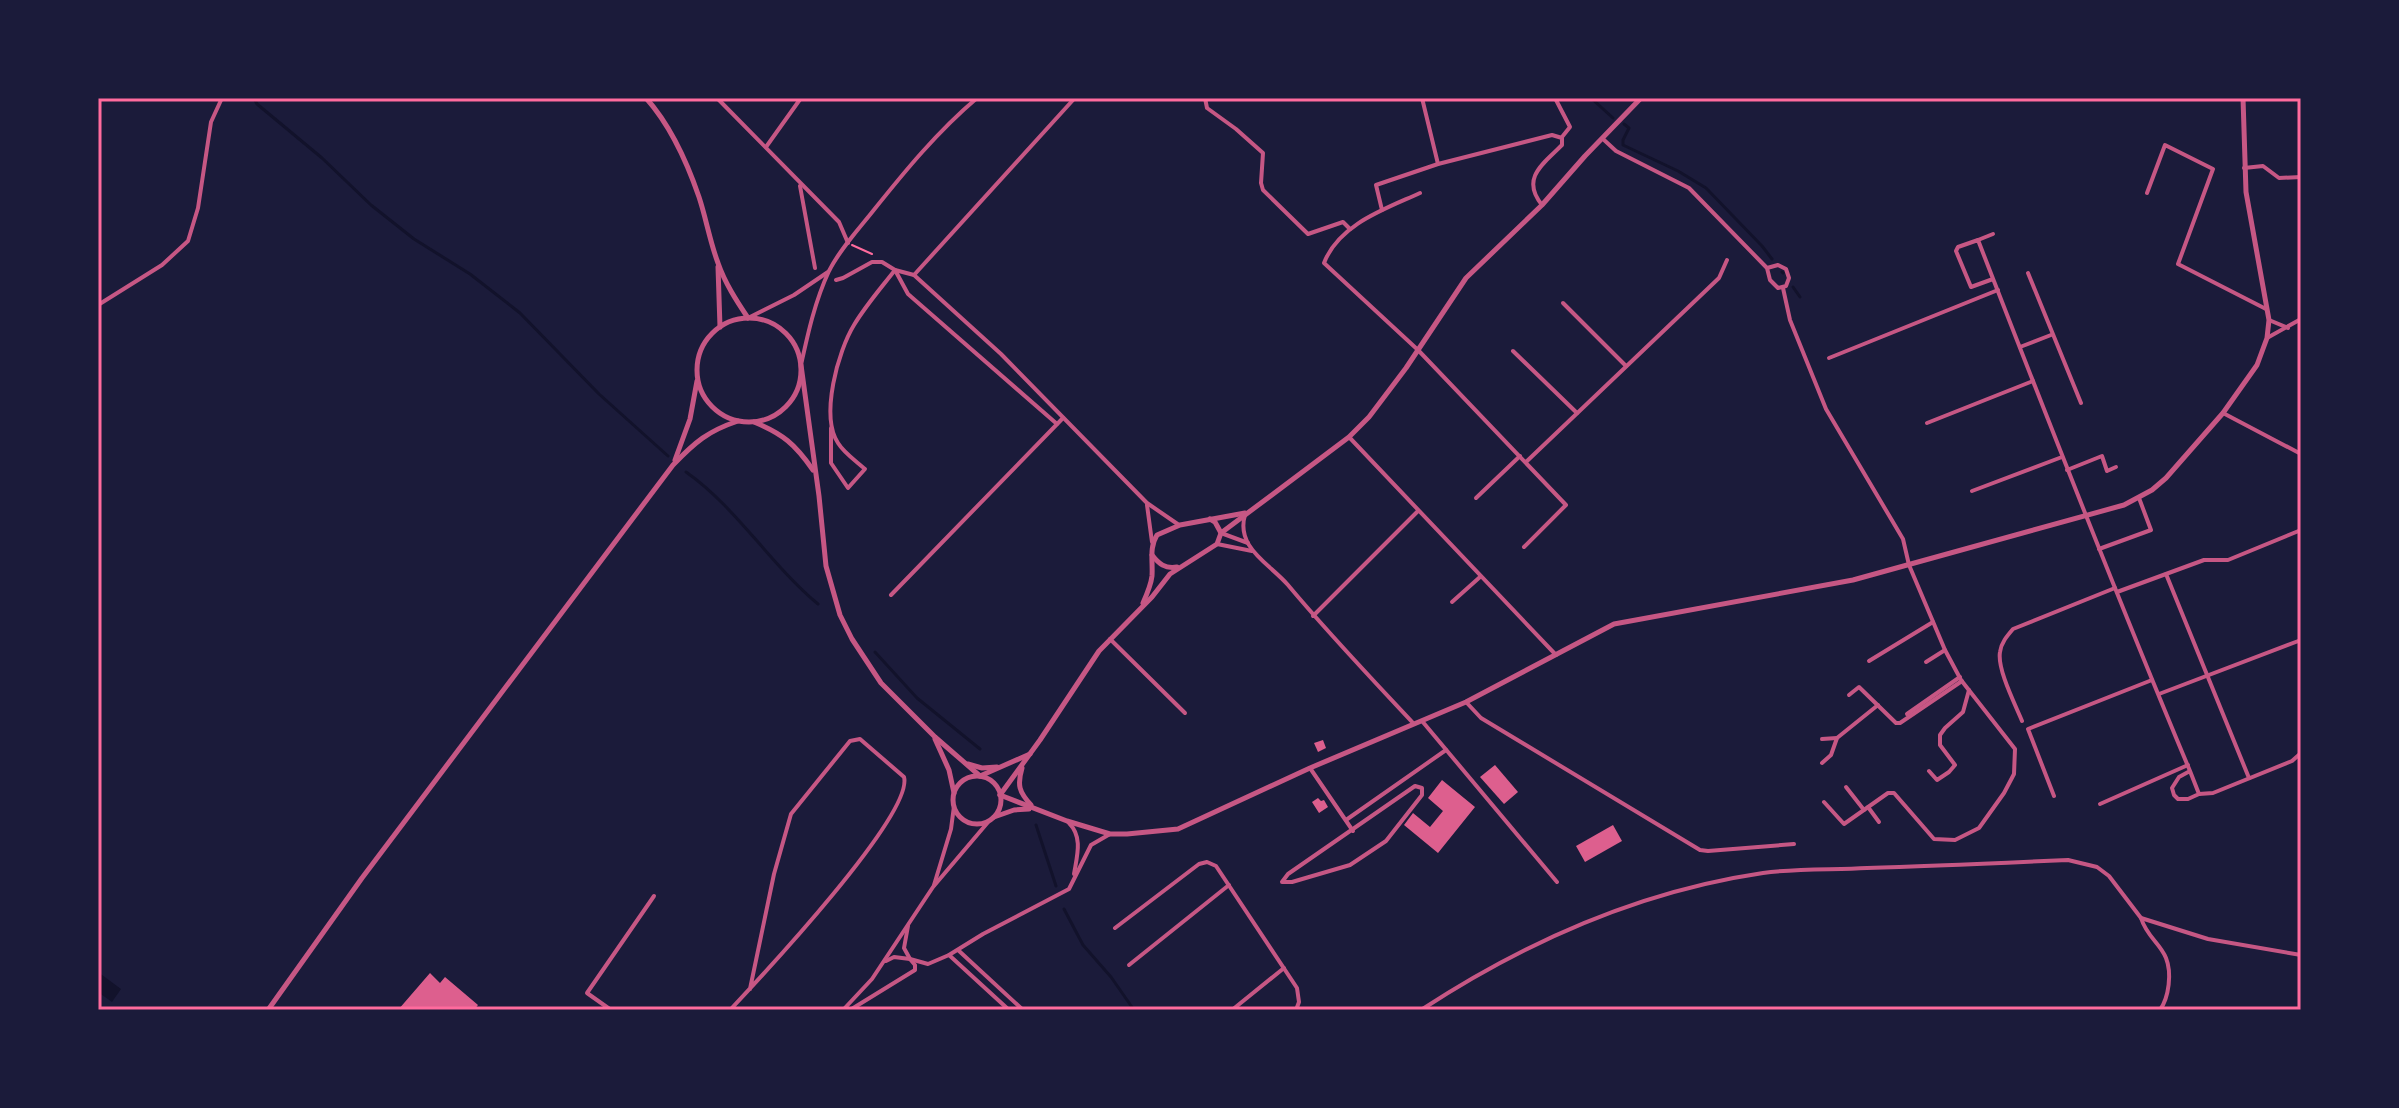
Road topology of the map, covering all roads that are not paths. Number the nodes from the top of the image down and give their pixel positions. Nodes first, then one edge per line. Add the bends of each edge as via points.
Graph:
1 (222, 98) edge
2 (717, 98) edge
3 (801, 98) edge
4 (977, 98) edge
5 (1205, 98) edge
6 (1422, 98) edge
7 (1555, 98) edge
8 (1641, 98) edge
9 (2243, 98) edge
10 (648, 99) edge
11 (1073, 100) dead end
12 (1562, 138) junction
13 (1603, 139) junction
14 (766, 147) junction
15 (1438, 164) junction
16 (2244, 168) junction
17 (2301, 177) edge
18 (800, 183) junction
19 (1420, 193) dead end
20 (2147, 193) dead end
21 (1542, 205) junction
22 (1383, 211) junction
23 (1350, 229) junction
24 (1993, 234) dead end
25 (1978, 240) junction
26 (848, 243) junction
27 (1727, 260) dead end
28 (717, 262) junction
29 (815, 268) dead end
30 (1767, 268) junction
31 (895, 270) junction
32 (830, 271) junction
33 (2028, 273) dead end
34 (914, 275) junction
35 (1993, 279) junction
36 (836, 280) dead end
37 (1783, 288) junction
38 (1998, 290) junction
39 (1563, 303) dead end
40 (98, 305) edge
41 (2266, 309) junction
42 (748, 318) junction
43 (2301, 319) edge
44 (2269, 320) junction
45 (720, 327) junction
46 (2288, 328) junction
47 (2052, 334) junction
48 (2267, 338) junction
49 (2020, 347) junction
50 (1418, 350) junction
51 (1513, 351) dead end
52 (1829, 358) dead end
53 (801, 365) junction
54 (1626, 366) junction
55 (698, 378) junction
56 (2033, 381) junction
57 (2081, 403) dead end
58 (1577, 413) junction
59 (2223, 413) junction
60 (1063, 418) junction
61 (738, 421) junction
62 (753, 422) junction
63 (1927, 423) dead end
64 (1057, 425) junction
65 (831, 428) junction
66 (1349, 437) junction
67 (2301, 454) edge
68 (1520, 456) junction
69 (2062, 457) junction
70 (1526, 462) junction
71 (673, 465) junction
72 (2116, 467) dead end
73 (2067, 470) junction
74 (815, 472) junction
75 (1972, 491) dead end
76 (2139, 497) junction
77 (1476, 498) dead end
78 (1147, 503) junction
79 (1418, 511) junction
80 (1246, 513) junction
81 (2086, 517) junction
82 (1210, 519) junction
83 (1180, 525) junction
84 (2301, 530) edge
85 (1221, 533) junction
86 (1152, 542) junction
87 (1248, 543) junction
88 (1217, 544) junction
89 (1524, 547) dead end
90 (2099, 549) junction
91 (1254, 552) junction
92 (1152, 555) junction
93 (1909, 565) junction
94 (1178, 567) junction
95 (2166, 574) junction
96 (1480, 577) junction
97 (2116, 590) junction
98 (891, 595) dead end
99 (1452, 602) dead end
100 (1142, 606) junction
101 (1313, 616) junction
102 (1933, 622) junction
103 (1110, 639) junction
104 (2301, 640) edge
105 (1945, 650) junction
106 (1556, 655) junction
107 (1869, 661) dead end
108 (1926, 662) dead end
109 (2207, 676) junction
110 (1961, 679) junction
111 (2152, 680) junction
112 (1969, 690) junction
113 (2159, 694) junction
114 (1849, 695) dead end
115 (1466, 702) junction
116 (1878, 705) junction
117 (1185, 713) dead end
118 (1907, 714) dead end
119 (1422, 721) junction
120 (2022, 721) dead end
121 (1414, 725) junction
122 (935, 737) junction
123 (1837, 738) junction
124 (1822, 739) dead end
125 (1446, 750) junction
126 (2301, 753) edge
127 (1031, 754) junction
128 (965, 763) junction
129 (1822, 763) dead end
130 (1023, 766) junction
131 (1002, 767) junction
132 (1310, 768) junction
133 (2189, 768) junction
134 (1929, 771) dead end
135 (980, 776) junction
136 (2249, 778) junction
137 (1846, 787) dead end
138 (954, 794) junction
139 (2199, 794) junction
140 (1000, 795) junction
141 (2054, 796) dead end
142 (1824, 802) dead end
143 (2100, 804) dead end
144 (954, 806) junction
145 (1866, 808) junction
146 (1034, 809) junction
147 (991, 819) junction
148 (1346, 820) junction
149 (1067, 821) junction
150 (1879, 822) dead end
151 (1353, 831) junction
152 (1110, 834) junction
153 (1794, 844) dead end
154 (1073, 879) junction
155 (1557, 882) dead end
156 (1229, 885) junction
157 (933, 887) junction
158 (654, 896) dead end
159 (2141, 918) junction
160 (908, 926) junction
161 (1115, 928) dead end
162 (958, 950) junction
163 (949, 955) junction
164 (2301, 955) edge
165 (910, 959) junction
166 (884, 962) junction
167 (1129, 965) dead end
168 (1284, 968) junction
169 (750, 989) junction
170 (268, 1010) edge
171 (611, 1010) edge
172 (730, 1010) edge
173 (843, 1010) edge
174 (850, 1010) edge
175 (1009, 1010) edge
176 (1023, 1010) edge
177 (1232, 1010) edge
178 (1296, 1010) edge
179 (1421, 1010) edge
180 (2160, 1010) edge

1 - 40 street via 211,122 188,241 162,265
2 - 14 street
3 - 14 street
4 - 26 street via 912,162
5 - 23 street via 1207,108 1263,153 1263,190 1308,234 1343,222
6 - 15 street
7 - 12 street via 1570,127
8 - 13 street
9 - 16 street
10 - 28 street via 682,154
11 - 34 street
12 - 15 street via 1552,135
12 - 21 street via 1562,145 1535,173 1533,187
13 - 21 street
13 - 30 street via 1689,188
14 - 18 street
15 - 22 street via 1376,185
16 - 17 street via 2263,166 2279,178
16 - 41 street
18 - 26 street via 839,222
18 - 29 street
19 - 22 street
20 - 41 street via 2165,145 2213,169 2178,264
21 - 50 street via 1466,278
22 - 23 street
23 - 50 street via 1324,263
24 - 25 street
25 - 35 street
25 - 35 street via 1956,251 1971,287
26 - 32 street
27 - 54 street via 1719,278
28 - 42 street
28 - 45 street
30 - 37 street via 1774,285
30 - 37 street via 1786,269 1789,278
31 - 34 street
31 - 36 street via 872,262
31 - 64 street via 908,294
31 - 65 street via 853,327 834,380
32 - 42 street
32 - 53 street via 811,318
33 - 47 street
34 - 60 street
35 - 38 street
37 - 93 street via 1790,320 1826,409 1903,539
38 - 49 street
38 - 52 street
39 - 54 street
41 - 44 street
42 - 45 street
42 - 53 street via 777,326 797,350
43 - 46 street
44 - 46 street
44 - 48 street
45 - 55 street via 701,349
46 - 48 street
47 - 49 street
47 - 57 street
48 - 59 street via 2257,365
49 - 56 street
50 - 66 street
50 - 68 street
51 - 58 street
53 - 62 street via 793,397 783,409
53 - 74 street
54 - 58 street
55 - 61 street via 711,406
55 - 71 street
56 - 63 street
56 - 69 street
58 - 70 street
59 - 67 street
59 - 76 street via 2166,478
60 - 64 street
60 - 78 street
61 - 62 street
61 - 71 street via 697,440
62 - 74 street via 780,433
64 - 98 street
65 - 65 street via 839,445 865,469 848,488 831,463
66 - 79 street
66 - 80 street
68 - 70 street
68 - 77 street
69 - 73 street
69 - 75 street
70 - 89 street via 1566,505
71 - 170 street
72 - 73 street via 2107,471 2102,456
73 - 81 street
74 - 122 street via 826,566 840,615 881,683
76 - 81 street
76 - 90 street via 2151,530
78 - 83 street
78 - 86 street
79 - 96 street
79 - 101 street
80 - 82 street
80 - 85 street
80 - 87 street via 1243,530
81 - 90 street
81 - 93 street
82 - 83 street
82 - 85 street
83 - 86 street
84 - 95 street via 2228,560 2204,560
85 - 87 street
85 - 88 street
86 - 92 street
87 - 91 street
88 - 91 street
88 - 94 street
90 - 97 street
91 - 101 street
92 - 94 street via 1165,567
92 - 100 street
93 - 102 street
93 - 106 street via 1614,624
94 - 100 street
95 - 97 street
95 - 109 street
96 - 99 street
96 - 106 street
97 - 111 street
97 - 120 street via 2013,629 2004,639 1999,663
100 - 103 street
101 - 121 street
102 - 105 street
102 - 107 street
103 - 117 street
103 - 127 street
104 - 109 street
105 - 108 street
105 - 110 street
106 - 115 street
109 - 113 street
109 - 136 street
110 - 112 street
110 - 116 street via 1900,723
110 - 118 street
111 - 113 street
111 - 141 street via 2028,729
112 - 134 street via 1963,712 1940,735 1940,745 1955,765 1937,780
112 - 145 street via 2015,749 2014,774 1989,817 1955,840 1934,839 1894,793
113 - 133 street
114 - 116 street via 1859,687
115 - 119 street
115 - 153 street via 1481,718 1700,850
116 - 123 street
119 - 121 street
119 - 125 street
121 - 132 street
122 - 128 street
122 - 138 street
123 - 124 street
123 - 129 street
125 - 148 street
125 - 155 street
126 - 136 street
127 - 130 street
127 - 131 street
128 - 131 street
128 - 135 street
130 - 140 street
130 - 146 street via 1020,794
131 - 135 street
132 - 148 street
132 - 152 street via 1178,829
133 - 139 street
133 - 139 street via 2172,788 2174,795 2188,799
133 - 143 street
135 - 138 street via 964,780
135 - 140 street via 993,782
136 - 139 street
137 - 145 street
138 - 144 street
140 - 146 street
140 - 147 street via 1000,807
142 - 145 street via 1844,824
144 - 147 street via 972,823
144 - 157 street
145 - 150 street
146 - 147 street
146 - 149 street
147 - 157 street
148 - 151 street
149 - 152 street
149 - 154 street via 1078,840
151 - 151 street via 1288,874 1282,882 1350,865 1386,841 1422,788 1415,786
152 - 154 street via 1091,845
154 - 162 street via 1069,889
156 - 161 street via 1216,866 1199,864
156 - 167 street
156 - 168 street
157 - 160 street
158 - 171 street via 587,993
159 - 164 street via 2208,939
159 - 179 street via 2109,876 2097,867 2068,860 1766,872 1629,905 1549,938
159 - 180 street via 2166,959 2168,987
160 - 165 street via 904,948
160 - 166 street
162 - 163 street
162 - 176 street
163 - 165 street via 928,964
163 - 175 street
165 - 166 street
165 - 174 street via 915,965 911,974
166 - 173 street
168 - 177 street
168 - 178 street via 1300,994
169 - 169 street via 791,814 850,741 860,739 904,777 906,785 892,817 804,931
169 - 172 street

